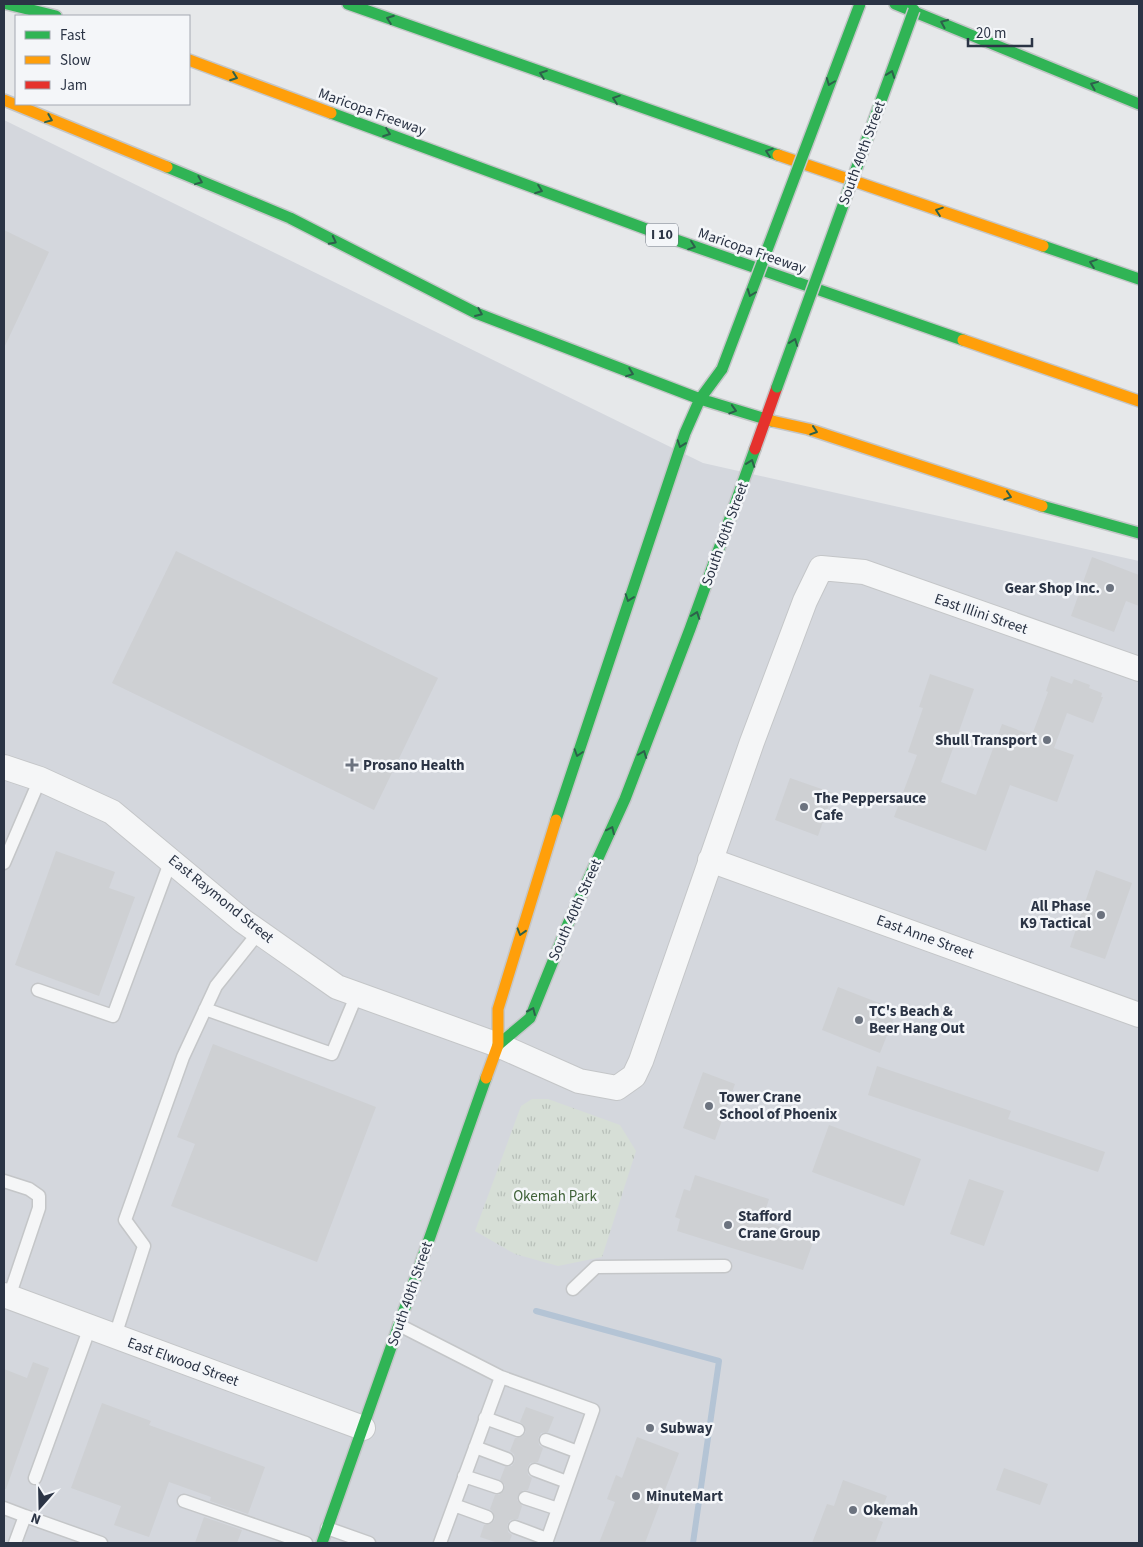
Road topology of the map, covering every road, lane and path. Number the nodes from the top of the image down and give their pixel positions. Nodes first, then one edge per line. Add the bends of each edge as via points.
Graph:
1 (7, 4) edge
2 (37, 4) edge
3 (348, 4) edge
4 (860, 4) edge
5 (895, 4) edge
6 (915, 7) edge
7 (52, 15) edge
8 (67, 15) edge
9 (190, 60) edge
10 (1139, 104) edge
11 (16, 105) edge
12 (1139, 279) edge
13 (700, 399) junction
14 (1139, 402) edge
15 (766, 420) junction
16 (1139, 533) edge
17 (1139, 669) edge
18 (4, 767) edge
19 (40, 779) junction
20 (171, 860) junction
21 (710, 860) junction
22 (4, 863) edge
23 (259, 932) junction
24 (38, 990) dead end
25 (357, 994) junction
26 (205, 1009) junction
27 (1139, 1015) edge
28 (498, 1045) junction
29 (4, 1181) edge
30 (725, 1266) dead end
31 (574, 1288) dead end
32 (6, 1296) edge
33 (399, 1325) junction
34 (90, 1327) junction
35 (115, 1336) junction
36 (501, 1377) junction
37 (485, 1418) junction
38 (363, 1428) junction
39 (518, 1430) dead end
40 (546, 1440) dead end
41 (475, 1447) junction
42 (578, 1452) junction
43 (507, 1459) dead end
44 (535, 1470) dead end
45 (464, 1476) junction
46 (35, 1478) dead end
47 (567, 1482) junction
48 (497, 1487) dead end
49 (525, 1498) dead end
50 (184, 1501) dead end
51 (454, 1505) junction
52 (4, 1508) edge
53 (558, 1509) junction
54 (25, 1516) junction
55 (487, 1517) dead end
56 (515, 1527) dead end
57 (327, 1528) junction
58 (546, 1541) edge
59 (15, 1543) edge
60 (101, 1543) edge
61 (306, 1543) edge
62 (322, 1543) edge
63 (370, 1543) edge
64 (440, 1543) edge

1 - 7 main road
2 - 8 main road
12 -> 3 main road
4 -> 13 main road, South 40th Street, bridge via 722,368
5 - 6 main road
10 -> 6 main road
15 -> 6 main road, South 40th Street, bridge
9 -> 14 main road, Maricopa Freeway / I 10 via 676,240
11 -> 13 main road via 290,218 476,313
13 -> 15 main road
13 -> 28 main road, South 40th Street via 685,433 622,617 528,906 498,1009
15 -> 16 main road via 808,429 1050,509
28 -> 15 main road, South 40th Street via 530,1018 568,924 625,799
17 - 21 street, East Illini Street via 864,572 821,568 805,600
18 - 19 street, East Raymond Street
19 - 20 street, East Raymond Street via 112,812
19 - 22 lane
20 - 23 street, East Raymond Street
20 - 24 lane via 113,1016
21 - 27 street, East Anne Street
21 - 28 street via 634,1076 617,1088 579,1081
23 - 25 street, East Raymond Street via 337,987
23 - 26 lane via 216,986
25 - 26 lane via 332,1054
25 - 28 street, East Raymond Street
26 - 35 lane via 182,1057 125,1220 144,1246
28 - 33 main road, South 40th Street
29 - 32 lane via 39,1196 39,1208
30 - 31 lane via 596,1267
32 - 34 street, East Elwood Street
33 - 36 lane
33 - 38 main road, South 40th Street
34 - 35 street, East Elwood Street
34 - 46 lane
35 - 38 street, East Elwood Street
36 - 37 lane
36 - 42 lane via 592,1410
37 - 39 lane
37 - 41 lane
38 - 57 main road, South 40th Street
40 - 42 lane
41 - 43 lane
41 - 45 lane
42 - 47 lane
44 - 47 lane
45 - 48 lane
45 - 51 lane
47 - 53 lane
49 - 53 lane
50 - 61 lane
51 - 55 lane
51 - 64 lane
52 - 54 lane
53 - 58 lane
54 - 59 lane
54 - 60 lane
56 - 58 lane
57 - 62 main road, South 40th Street
57 - 63 lane

